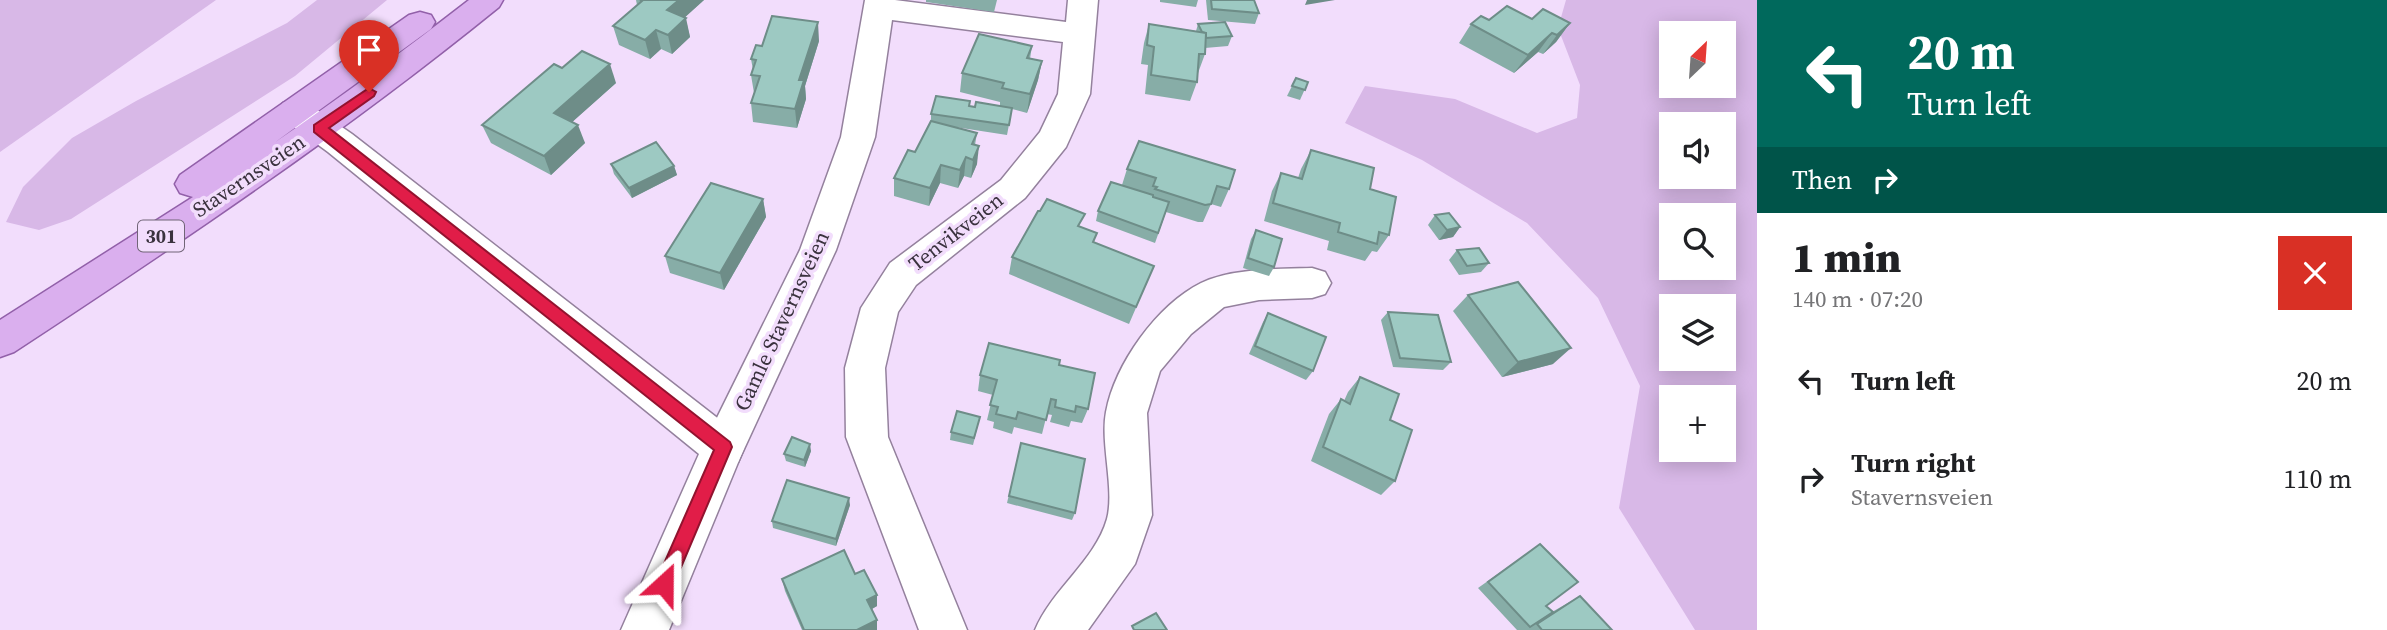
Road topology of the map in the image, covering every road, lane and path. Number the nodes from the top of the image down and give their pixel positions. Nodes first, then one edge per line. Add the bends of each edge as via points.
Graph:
1 (450, 0) edge
2 (488, 0) edge
3 (879, 4) edge
4 (1081, 17) edge
5 (307, 119) junction
6 (1312, 283) dead end
7 (0, 309) edge
8 (0, 340) edge
9 (723, 447) junction
10 (645, 630) edge
11 (943, 630) edge
12 (1059, 630) edge

1 - 5 main road, Stavernsveien / 301
2 - 5 main road, Stavernsveien / 301
3 - 4 street
3 - 9 street, Gamle Stavernsveien via 858,137 822,240
4 - 11 street, Tenvikveien via 1074,94 1054,138 1013,189 903,274 880,308 865,368 867,437
5 - 7 main road, Stavernsveien / 301 via 204,176
5 - 8 main road, Stavernsveien / 301 via 229,191
5 - 9 street
6 - 12 street via 1259,285 1214,294 1177,323 1143,363 1126,413 1129,515 1119,550
9 - 10 street, Gamle Stavernsveien

